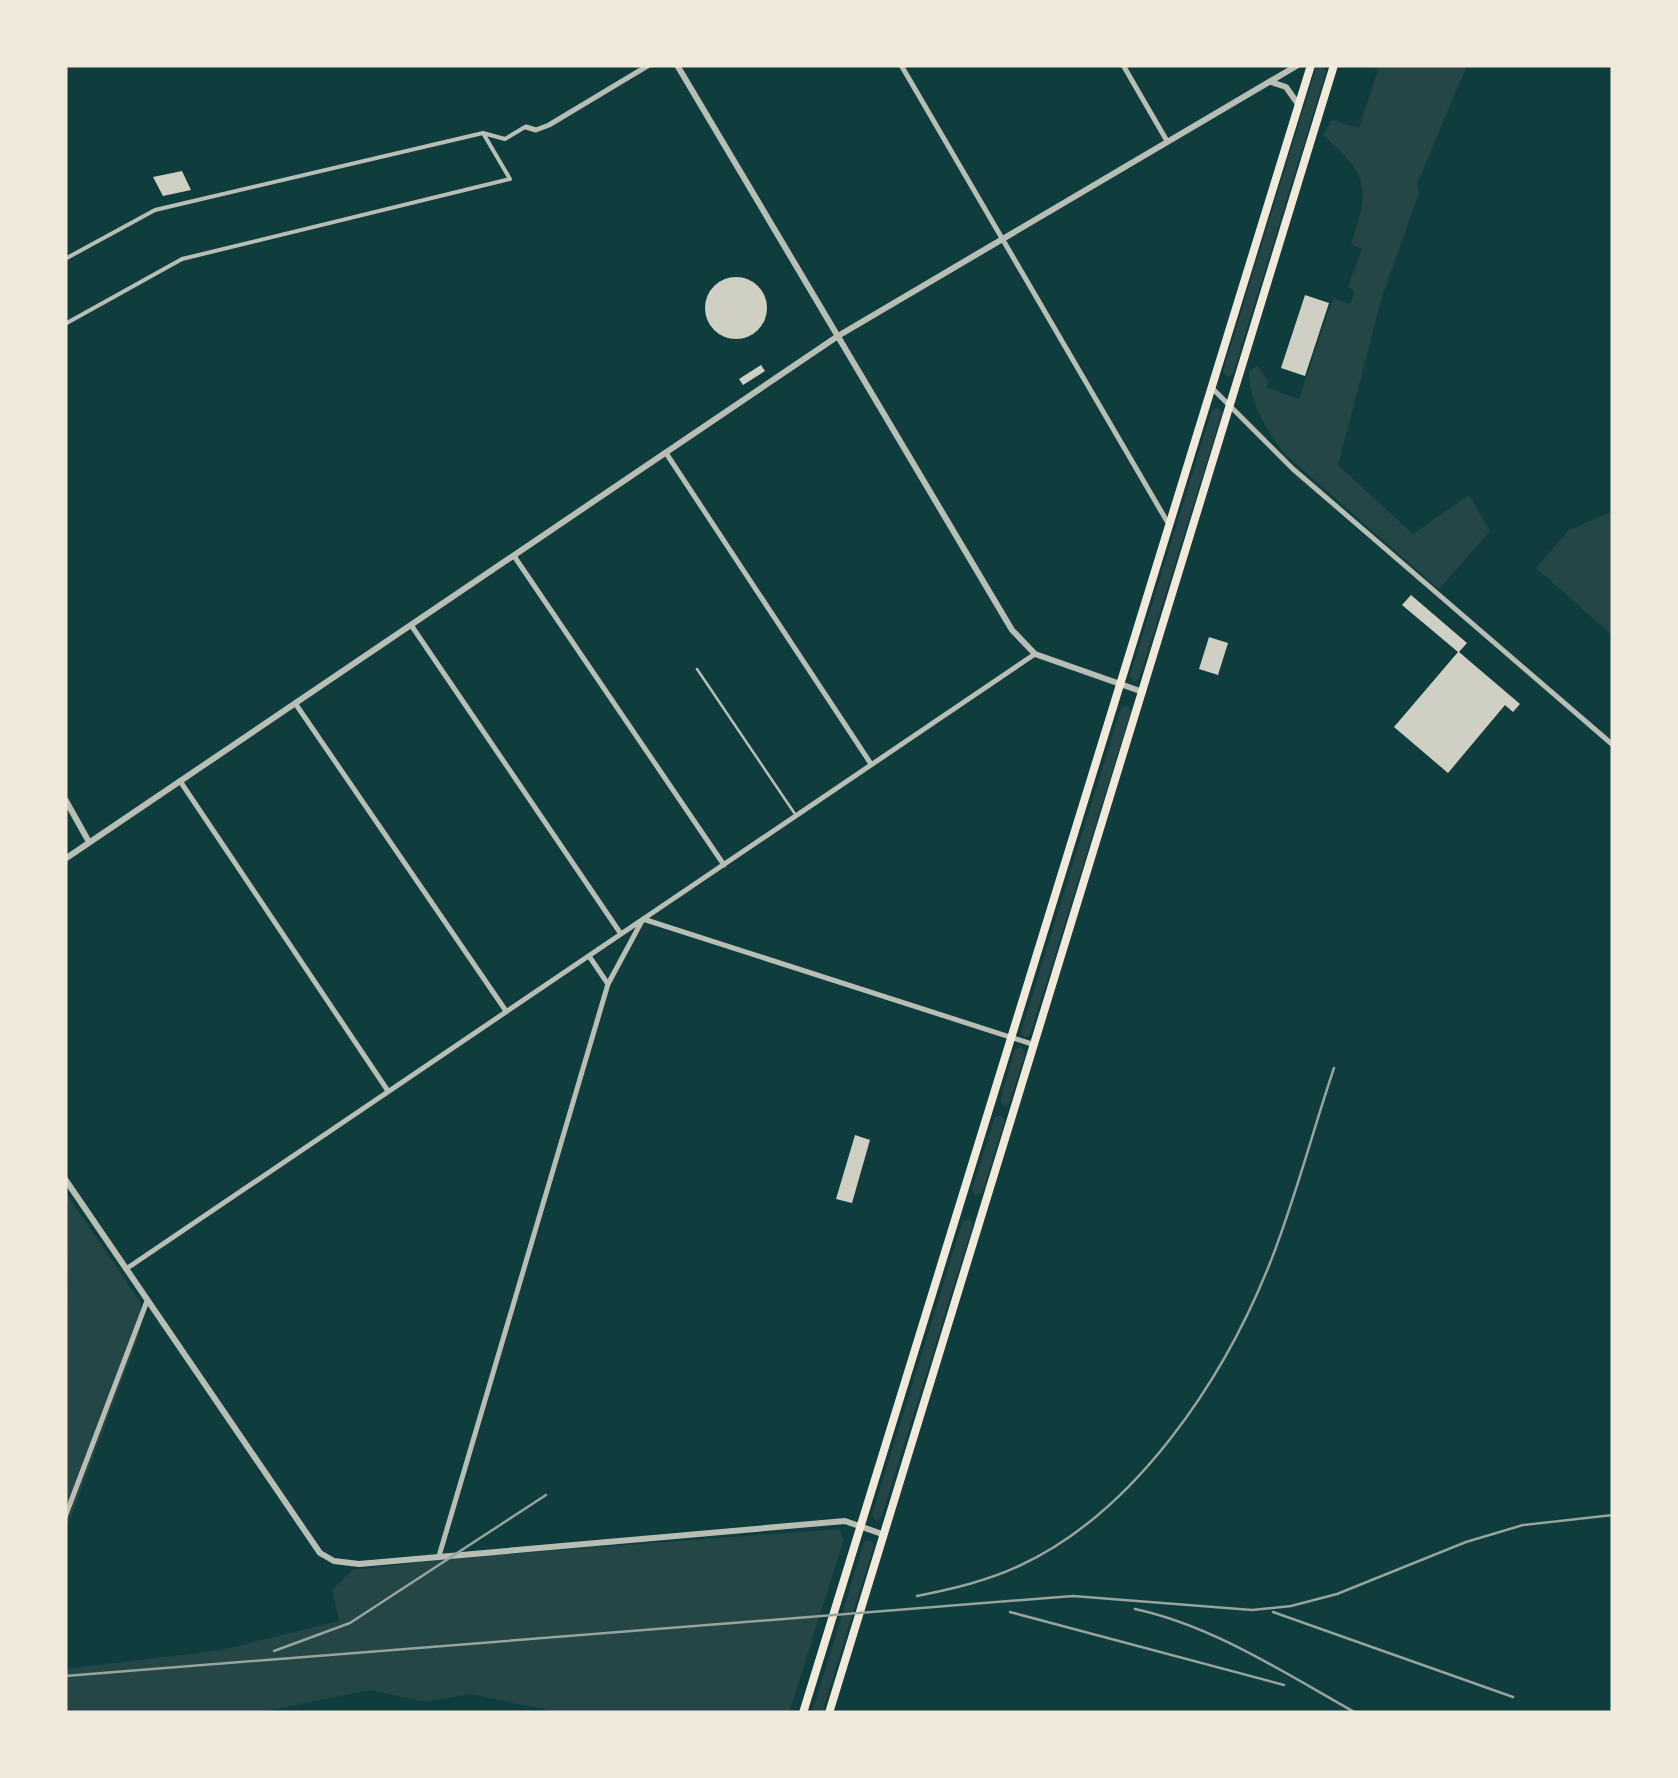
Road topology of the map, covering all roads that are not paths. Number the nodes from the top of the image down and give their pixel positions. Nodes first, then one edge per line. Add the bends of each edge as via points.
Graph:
1 (649, 65) edge
2 (677, 65) edge
3 (900, 65) edge
4 (1122, 65) edge
5 (1298, 65) edge
6 (1311, 65) edge
7 (1334, 65) edge
8 (1270, 82) junction
9 (1299, 105) junction
10 (526, 127) joint
11 (483, 133) junction
12 (1167, 141) junction
13 (1002, 240) junction
14 (65, 259) edge
15 (65, 324) edge
16 (838, 336) junction
17 (1210, 387) junction
18 (1229, 406) junction
19 (666, 453) junction
20 (1169, 526) junction
21 (514, 556) junction
22 (411, 625) junction
23 (1034, 654) junction
24 (697, 669) dead end
25 (1120, 684) junction
26 (1143, 692) junction
27 (295, 703) junction
28 (1613, 745) edge
29 (872, 764) junction
30 (180, 781) junction
31 (65, 799) edge
32 (796, 816) junction
33 (90, 842) junction
34 (65, 858) edge
35 (724, 864) junction
36 (644, 919) junction
37 (621, 934) junction
38 (588, 956) junction
39 (608, 984) junction
40 (506, 1012) junction
41 (1012, 1037) junction
42 (1035, 1045) junction
43 (388, 1092) junction
44 (65, 1180) edge
45 (125, 1269) junction
46 (147, 1302) junction
47 (65, 1518) edge
48 (861, 1526) junction
49 (882, 1534) junction
50 (439, 1556) junction
51 (803, 1713) edge
52 (829, 1713) edge

1 - 10 street via 549,124
2 - 16 street
3 - 13 street
4 - 12 street
5 - 8 street
6 - 9 main road
7 - 18 main road
8 - 9 street via 1286,87
8 - 12 street
9 - 17 main road
10 - 11 street via 505,139
11 - 14 street via 155,210
11 - 15 street via 510,179 182,258
12 - 13 street
13 - 16 street
13 - 20 street
16 - 19 street
16 - 23 street via 1012,630
17 - 18 street
17 - 20 main road
18 - 26 main road
18 - 28 street via 1292,469
19 - 21 street
19 - 29 street
20 - 25 main road
21 - 22 street
21 - 35 street
22 - 27 street
22 - 37 street
23 - 25 street
23 - 29 street
24 - 32 lane
25 - 26 street
25 - 41 main road
26 - 42 main road
27 - 30 street
27 - 40 street
29 - 32 street
30 - 33 street
30 - 43 street
31 - 33 street
32 - 35 street
33 - 34 street
35 - 36 street
36 - 37 street
36 - 39 street
36 - 41 street
37 - 38 street
38 - 39 street
38 - 40 street
39 - 50 street
40 - 43 street
41 - 42 street
41 - 48 main road
42 - 49 main road
43 - 45 street
44 - 45 street
45 - 46 street
46 - 47 street
46 - 50 street via 320,1554 360,1564
48 - 49 street
48 - 50 street via 846,1521
48 - 51 main road
49 - 52 main road

